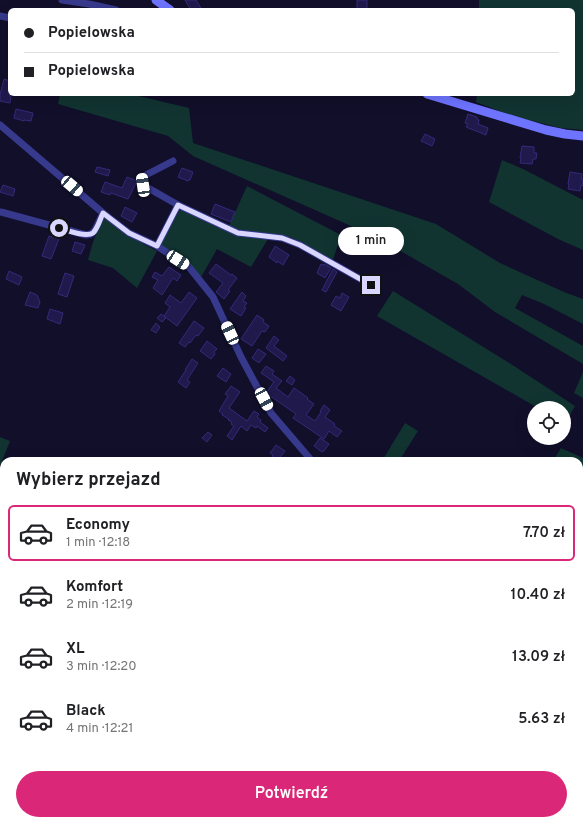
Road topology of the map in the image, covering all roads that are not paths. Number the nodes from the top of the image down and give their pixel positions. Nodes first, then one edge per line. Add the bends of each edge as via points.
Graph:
1 (62, 0) edge
2 (156, 0) edge
3 (107, 8) edge
4 (167, 8) edge
5 (434, 96) edge
6 (0, 125) edge
7 (583, 136) edge
8 (173, 161) dead end
9 (178, 205) junction
10 (1, 212) edge
11 (103, 213) junction
12 (157, 246) junction
13 (371, 285) dead end
14 (309, 457) edge

1 - 3 street
2 - 4 street
5 - 7 street via 546,130
6 - 11 street
8 - 9 street via 142,176 143,185
9 - 12 street
9 - 13 street via 238,233 282,238 300,245
10 - 11 street via 86,235 95,230
11 - 12 street via 129,233
12 - 14 street via 189,267 213,297 271,413

